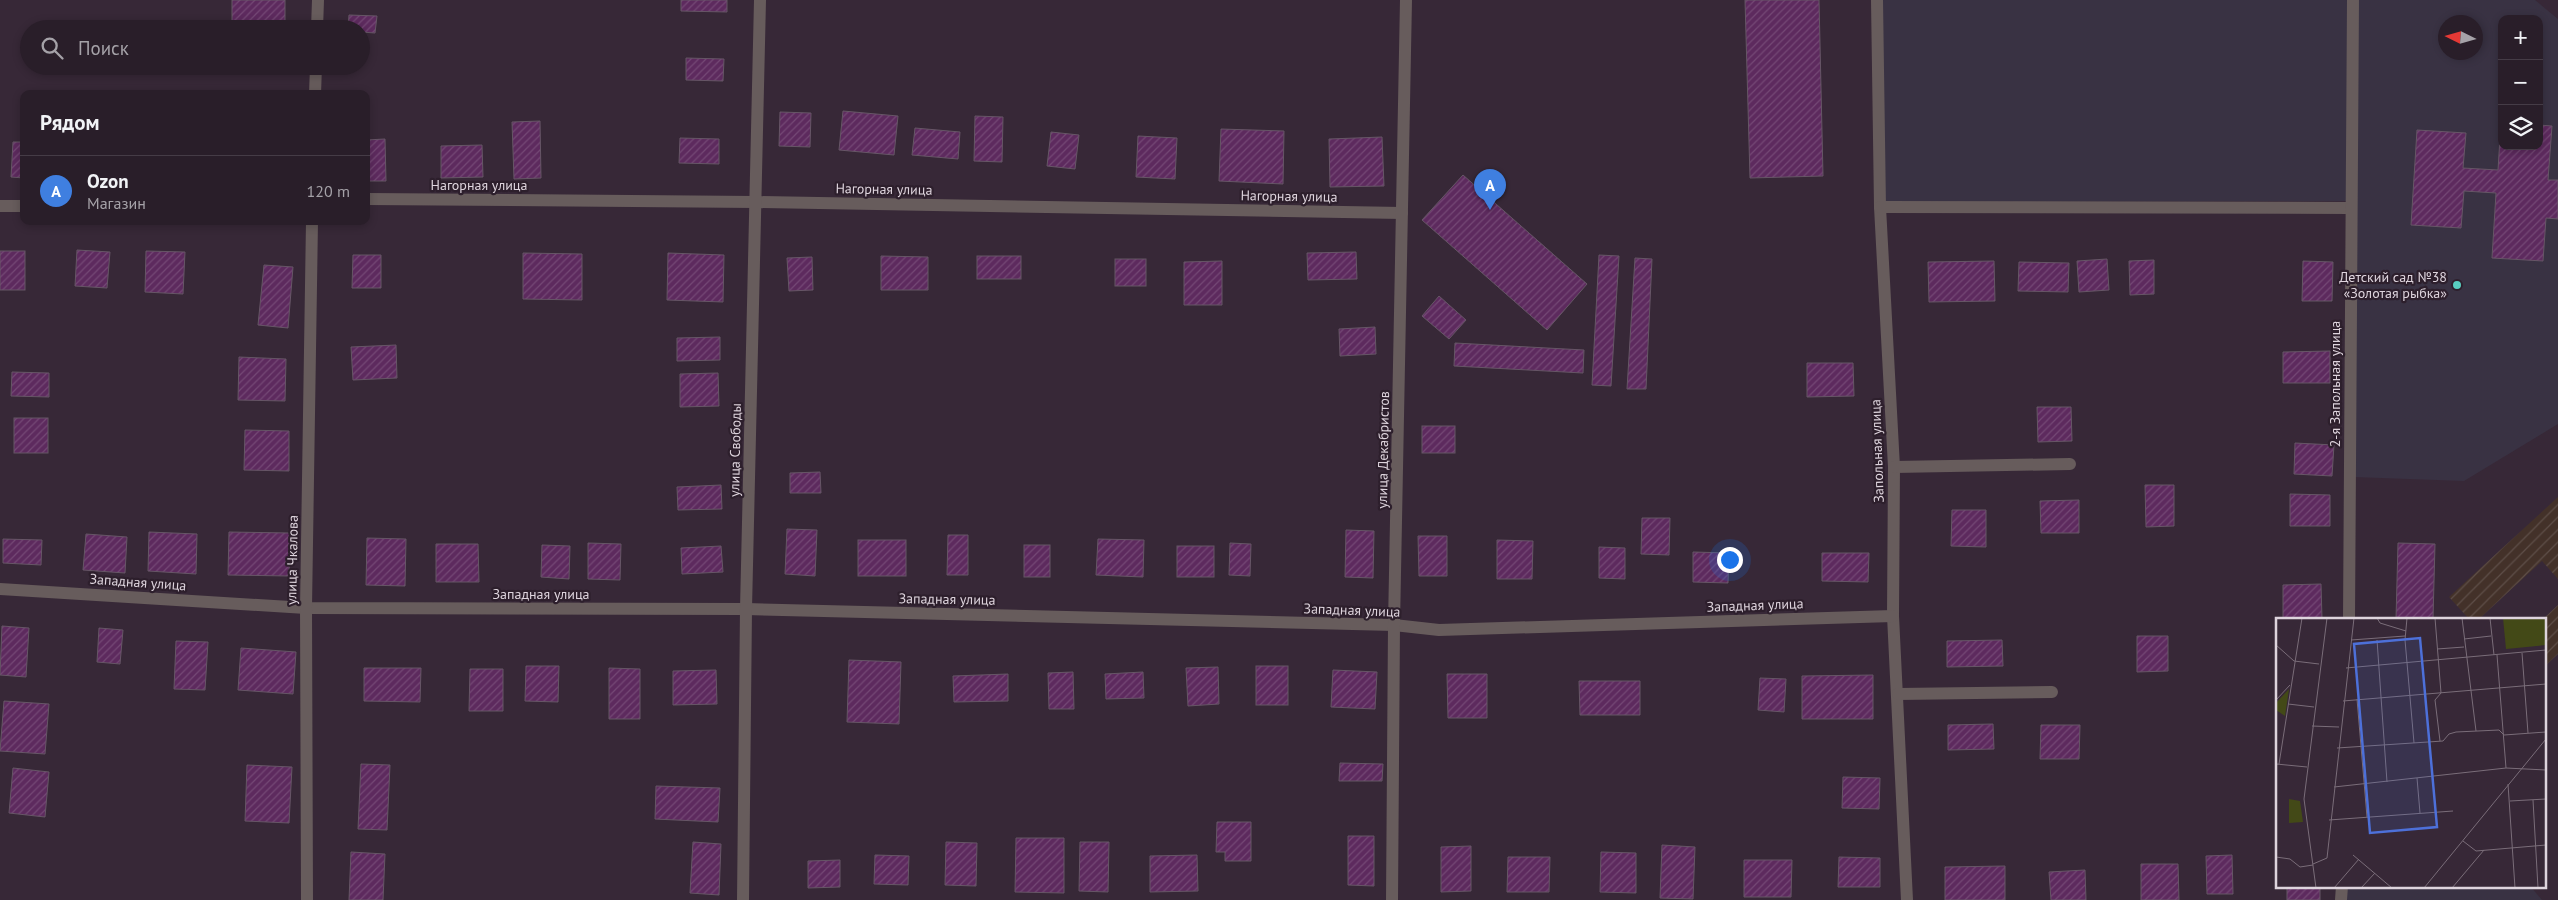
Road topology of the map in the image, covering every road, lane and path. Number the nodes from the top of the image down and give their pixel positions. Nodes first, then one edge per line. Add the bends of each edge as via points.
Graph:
1 (318, 0) edge
2 (760, 0) edge
3 (1406, 0) edge
4 (1877, 0) edge
5 (2353, 0) edge
6 (317, 20) edge
7 (316, 75) edge
8 (315, 90) edge
9 (370, 199) edge
10 (756, 202) junction
11 (0, 206) edge
12 (20, 206) edge
13 (1880, 207) junction
14 (2351, 208) junction
15 (1402, 213) junction
16 (312, 225) edge
17 (2070, 464) dead end
18 (1894, 467) junction
19 (0, 589) edge
20 (306, 608) junction
21 (746, 609) junction
22 (1892, 616) junction
23 (2349, 618) edge
24 (1394, 625) junction
25 (2052, 692) dead end
26 (1898, 694) junction
27 (307, 900) edge
28 (743, 900) edge
29 (1392, 900) edge
30 (1907, 900) edge

1 - 6 street
2 - 10 street, улица Свободы
3 - 15 street, улица Декабристов
4 - 13 street, Запольная улица
5 - 14 street, 2-я Запольная улица
7 - 8 street
9 - 10 street, Нагорная улица
10 - 15 street, Нагорная улица
10 - 21 street, улица Свободы
11 - 12 street
13 - 14 street
13 - 18 street, Запольная улица
14 - 23 street, 2-я Запольная улица
15 - 24 street, улица Декабристов
16 - 20 street, улица Чкалова
17 - 18 street
18 - 22 street, Запольная улица
19 - 20 street, Западная улица
20 - 21 street, Западная улица
20 - 27 street, улица Чкалова
21 - 24 street, Западная улица
21 - 28 street, улица Свободы
22 - 24 street, Западная улица via 1439,630
22 - 26 street, Запольная улица
24 - 29 street, улица Декабристов
25 - 26 street
26 - 30 street, Запольная улица

